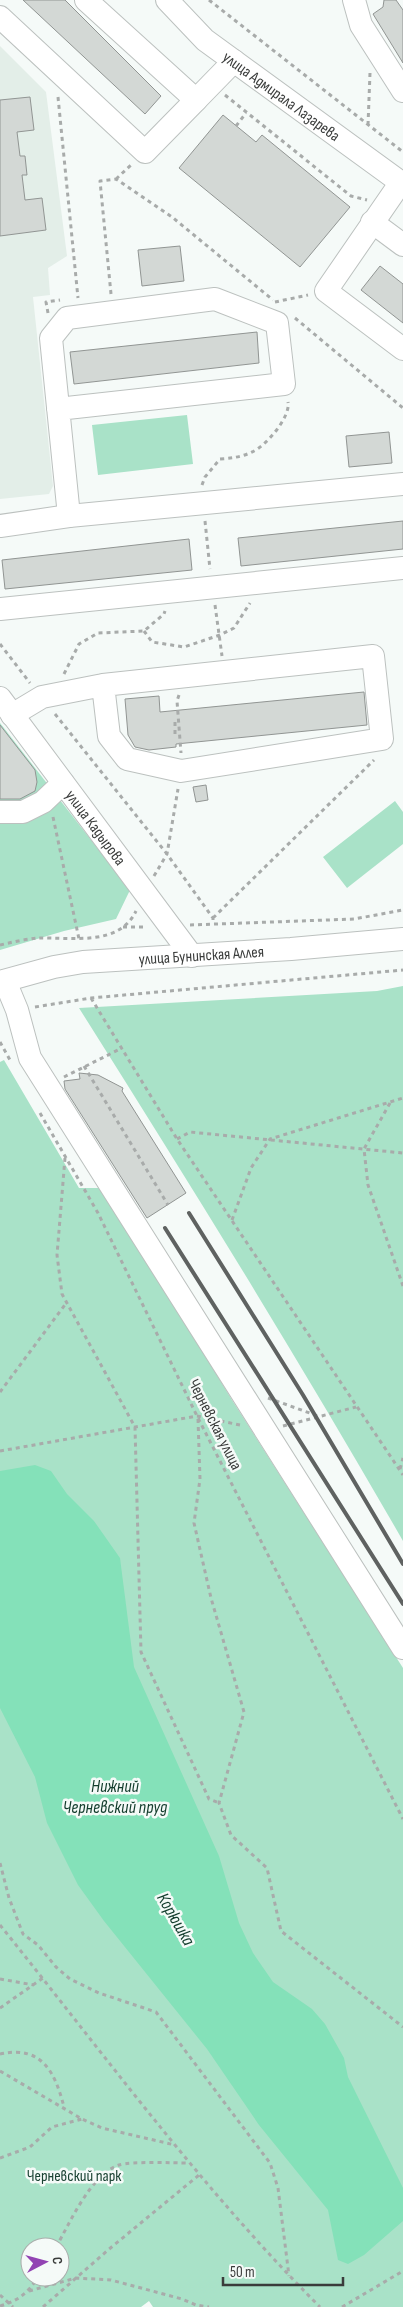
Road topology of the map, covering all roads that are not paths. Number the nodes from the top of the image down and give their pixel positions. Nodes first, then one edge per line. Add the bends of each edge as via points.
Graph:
1 (4, 0) edge
2 (86, 0) edge
3 (167, 0) edge
4 (354, 0) edge
5 (0, 4) edge
6 (0, 17) edge
7 (227, 68) junction
8 (403, 91) edge
9 (196, 100) junction
10 (402, 183) edge
11 (377, 216) junction
12 (403, 245) edge
13 (403, 349) edge
14 (58, 409) junction
15 (403, 484) edge
16 (69, 516) junction
17 (0, 526) edge
18 (403, 568) edge
19 (0, 608) edge
20 (103, 685) junction
21 (6, 707) edge
22 (56, 790) junction
23 (0, 812) edge
24 (403, 939) edge
25 (192, 956) junction
26 (2, 981) edge
27 (403, 1648) edge

1 - 5 street
2 - 9 street
3 - 7 street, улица Адмирала Лазарева
4 - 8 street via 361,25
6 - 9 street via 145,152
7 - 9 street
7 - 10 street, улица Адмирала Лазарева
10 - 11 street
11 - 12 street
11 - 13 street via 326,291
14 - 14 street via 51,338 67,318 215,299 277,323 284,384
14 - 16 street
15 - 16 street
16 - 17 street
18 - 19 street
20 - 20 street via 373,656 382,739 181,771 127,759 109,736
20 - 21 street
21 - 22 street, улица Кадырова
22 - 23 street via 24,812
22 - 25 street, улица Кадырова via 145,893
24 - 25 street, улица Бунинская Аллея
25 - 26 street, улица Бунинская Аллея via 83,962
26 - 27 street via 17,1010 30,1058

